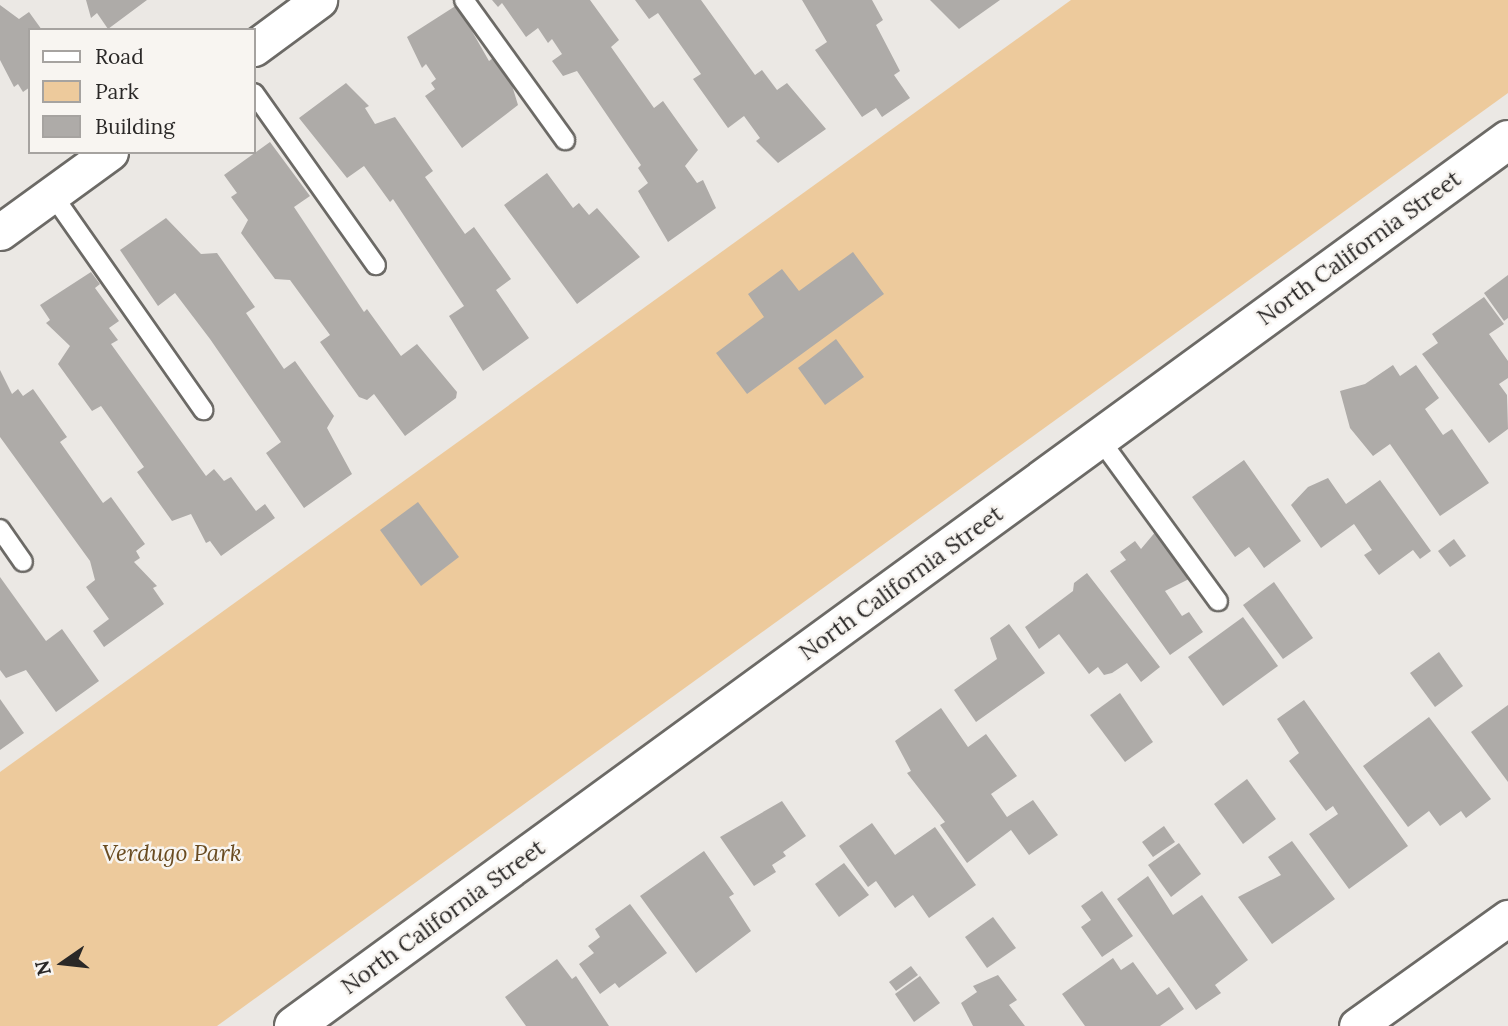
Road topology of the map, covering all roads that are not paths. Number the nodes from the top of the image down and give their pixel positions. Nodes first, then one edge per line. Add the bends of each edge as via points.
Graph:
1 (319, 0) edge
2 (464, 0) edge
3 (256, 47) edge
4 (256, 96) edge
5 (1508, 139) edge
6 (565, 140) dead end
7 (107, 154) edge
8 (52, 194) junction
9 (0, 232) edge
10 (376, 265) dead end
11 (203, 410) dead end
12 (1099, 438) junction
13 (0, 529) edge
14 (23, 562) dead end
15 (1219, 601) dead end
16 (1508, 918) edge
17 (294, 1026) edge
18 (1357, 1026) edge

1 - 3 street
2 - 6 lane
4 - 10 lane
5 - 12 street, North California Street
7 - 8 street
8 - 9 street
8 - 11 lane
12 - 15 lane
12 - 17 street, North California Street
13 - 14 lane
16 - 18 street

